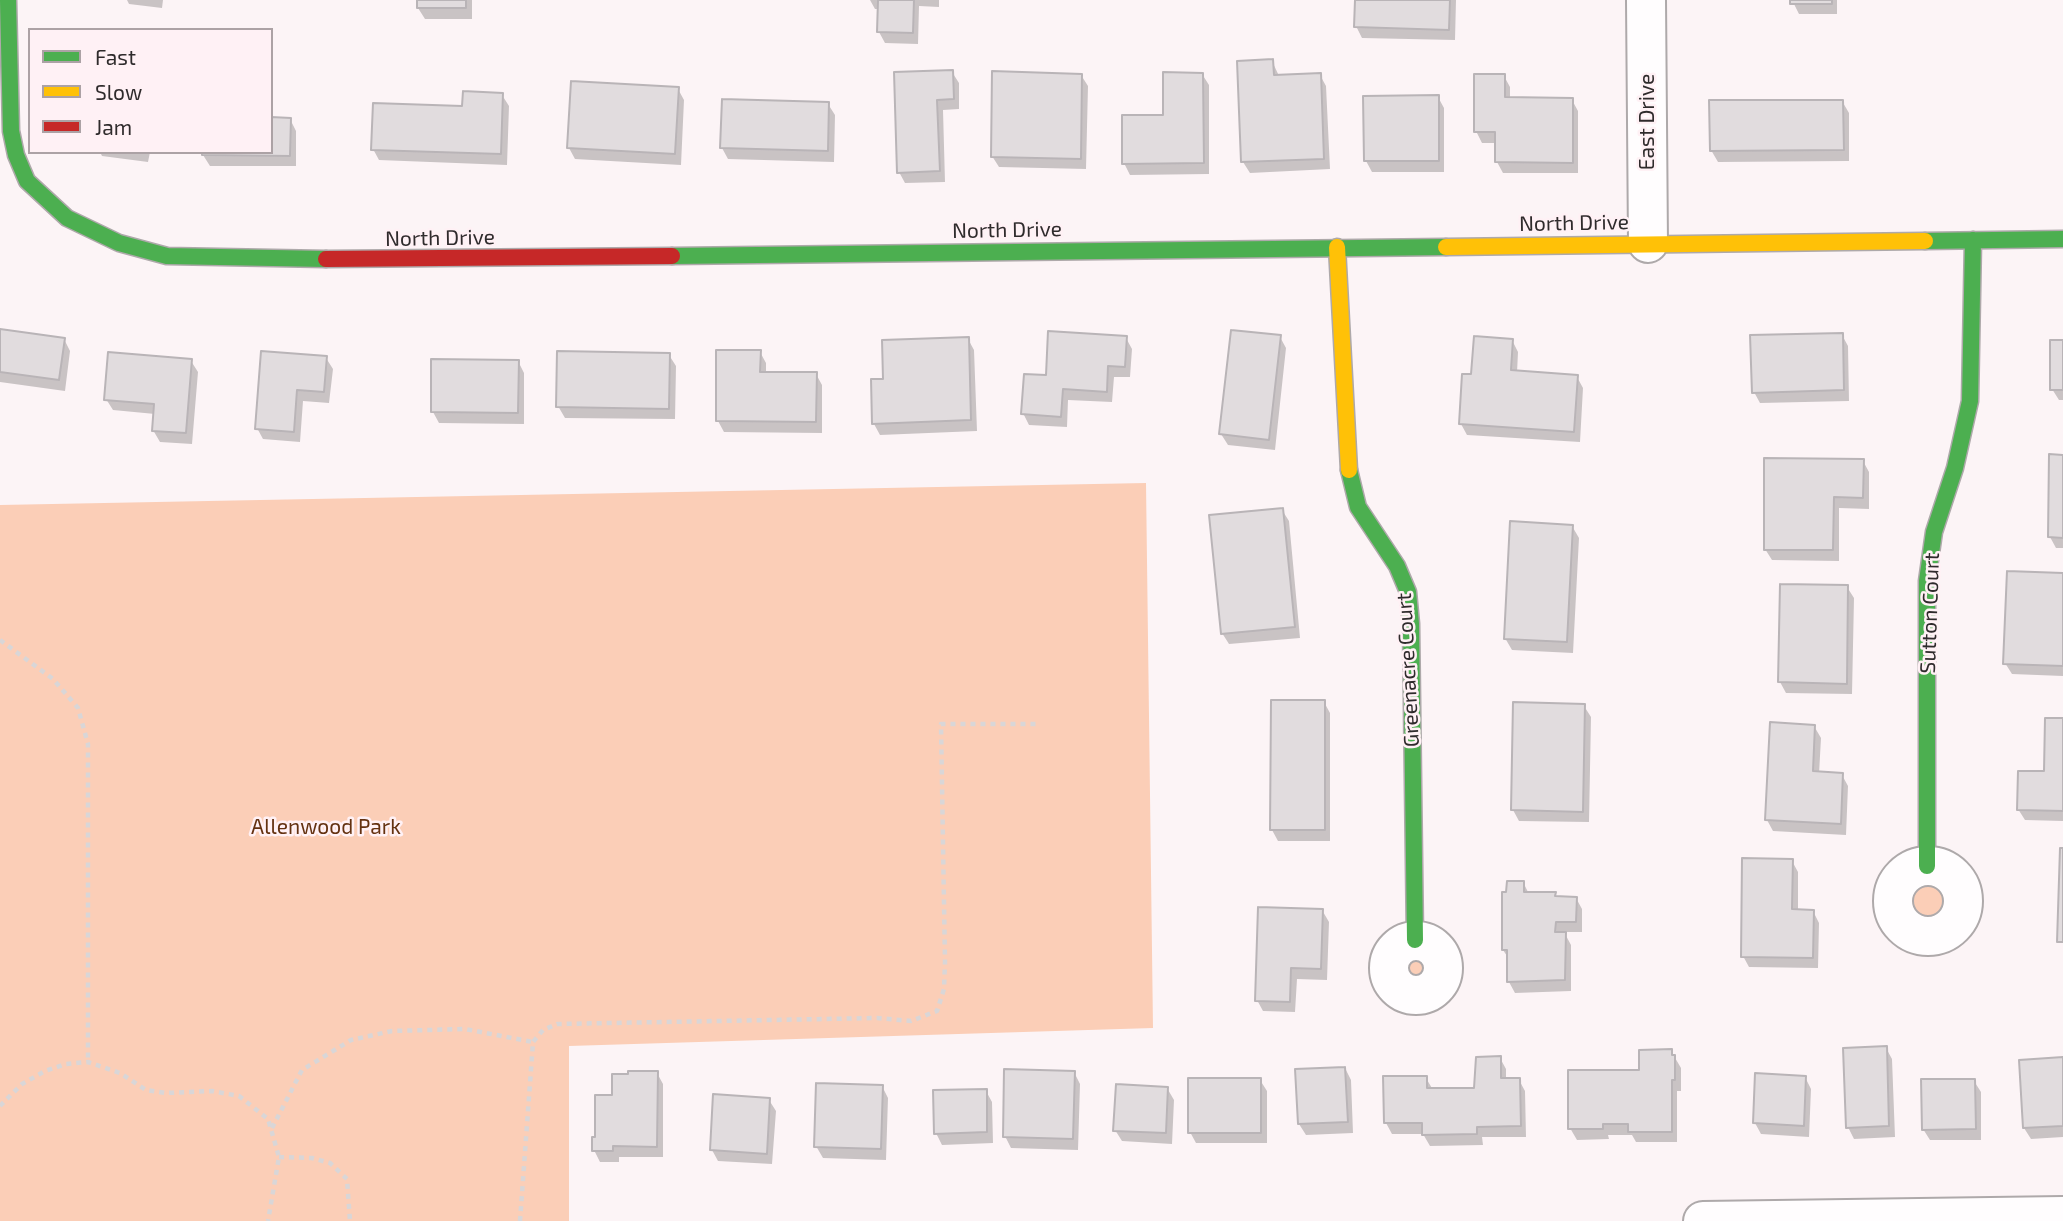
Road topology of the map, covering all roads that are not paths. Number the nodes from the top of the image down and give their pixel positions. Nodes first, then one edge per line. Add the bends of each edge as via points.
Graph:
1 (8, 0) edge
2 (1646, 0) edge
3 (5, 131) edge
4 (2063, 239) edge
5 (1973, 240) junction
6 (1648, 243) junction
7 (1338, 247) junction
8 (1927, 866) dead end
9 (1415, 940) dead end
10 (2063, 1216) edge
11 (1703, 1221) edge

1 - 3 street, North Drive
2 - 6 street, East Drive
3 - 7 street, North Drive via 27,181 67,218 119,243 166,256 366,260
4 - 5 street, North Drive
5 - 6 street, North Drive
5 - 8 street, Sutton Court via 1970,401 1934,532 1927,580
6 - 7 street, North Drive
7 - 9 street, Greenacre Court via 1349,470 1359,507 1398,566 1408,592
10 - 11 street

